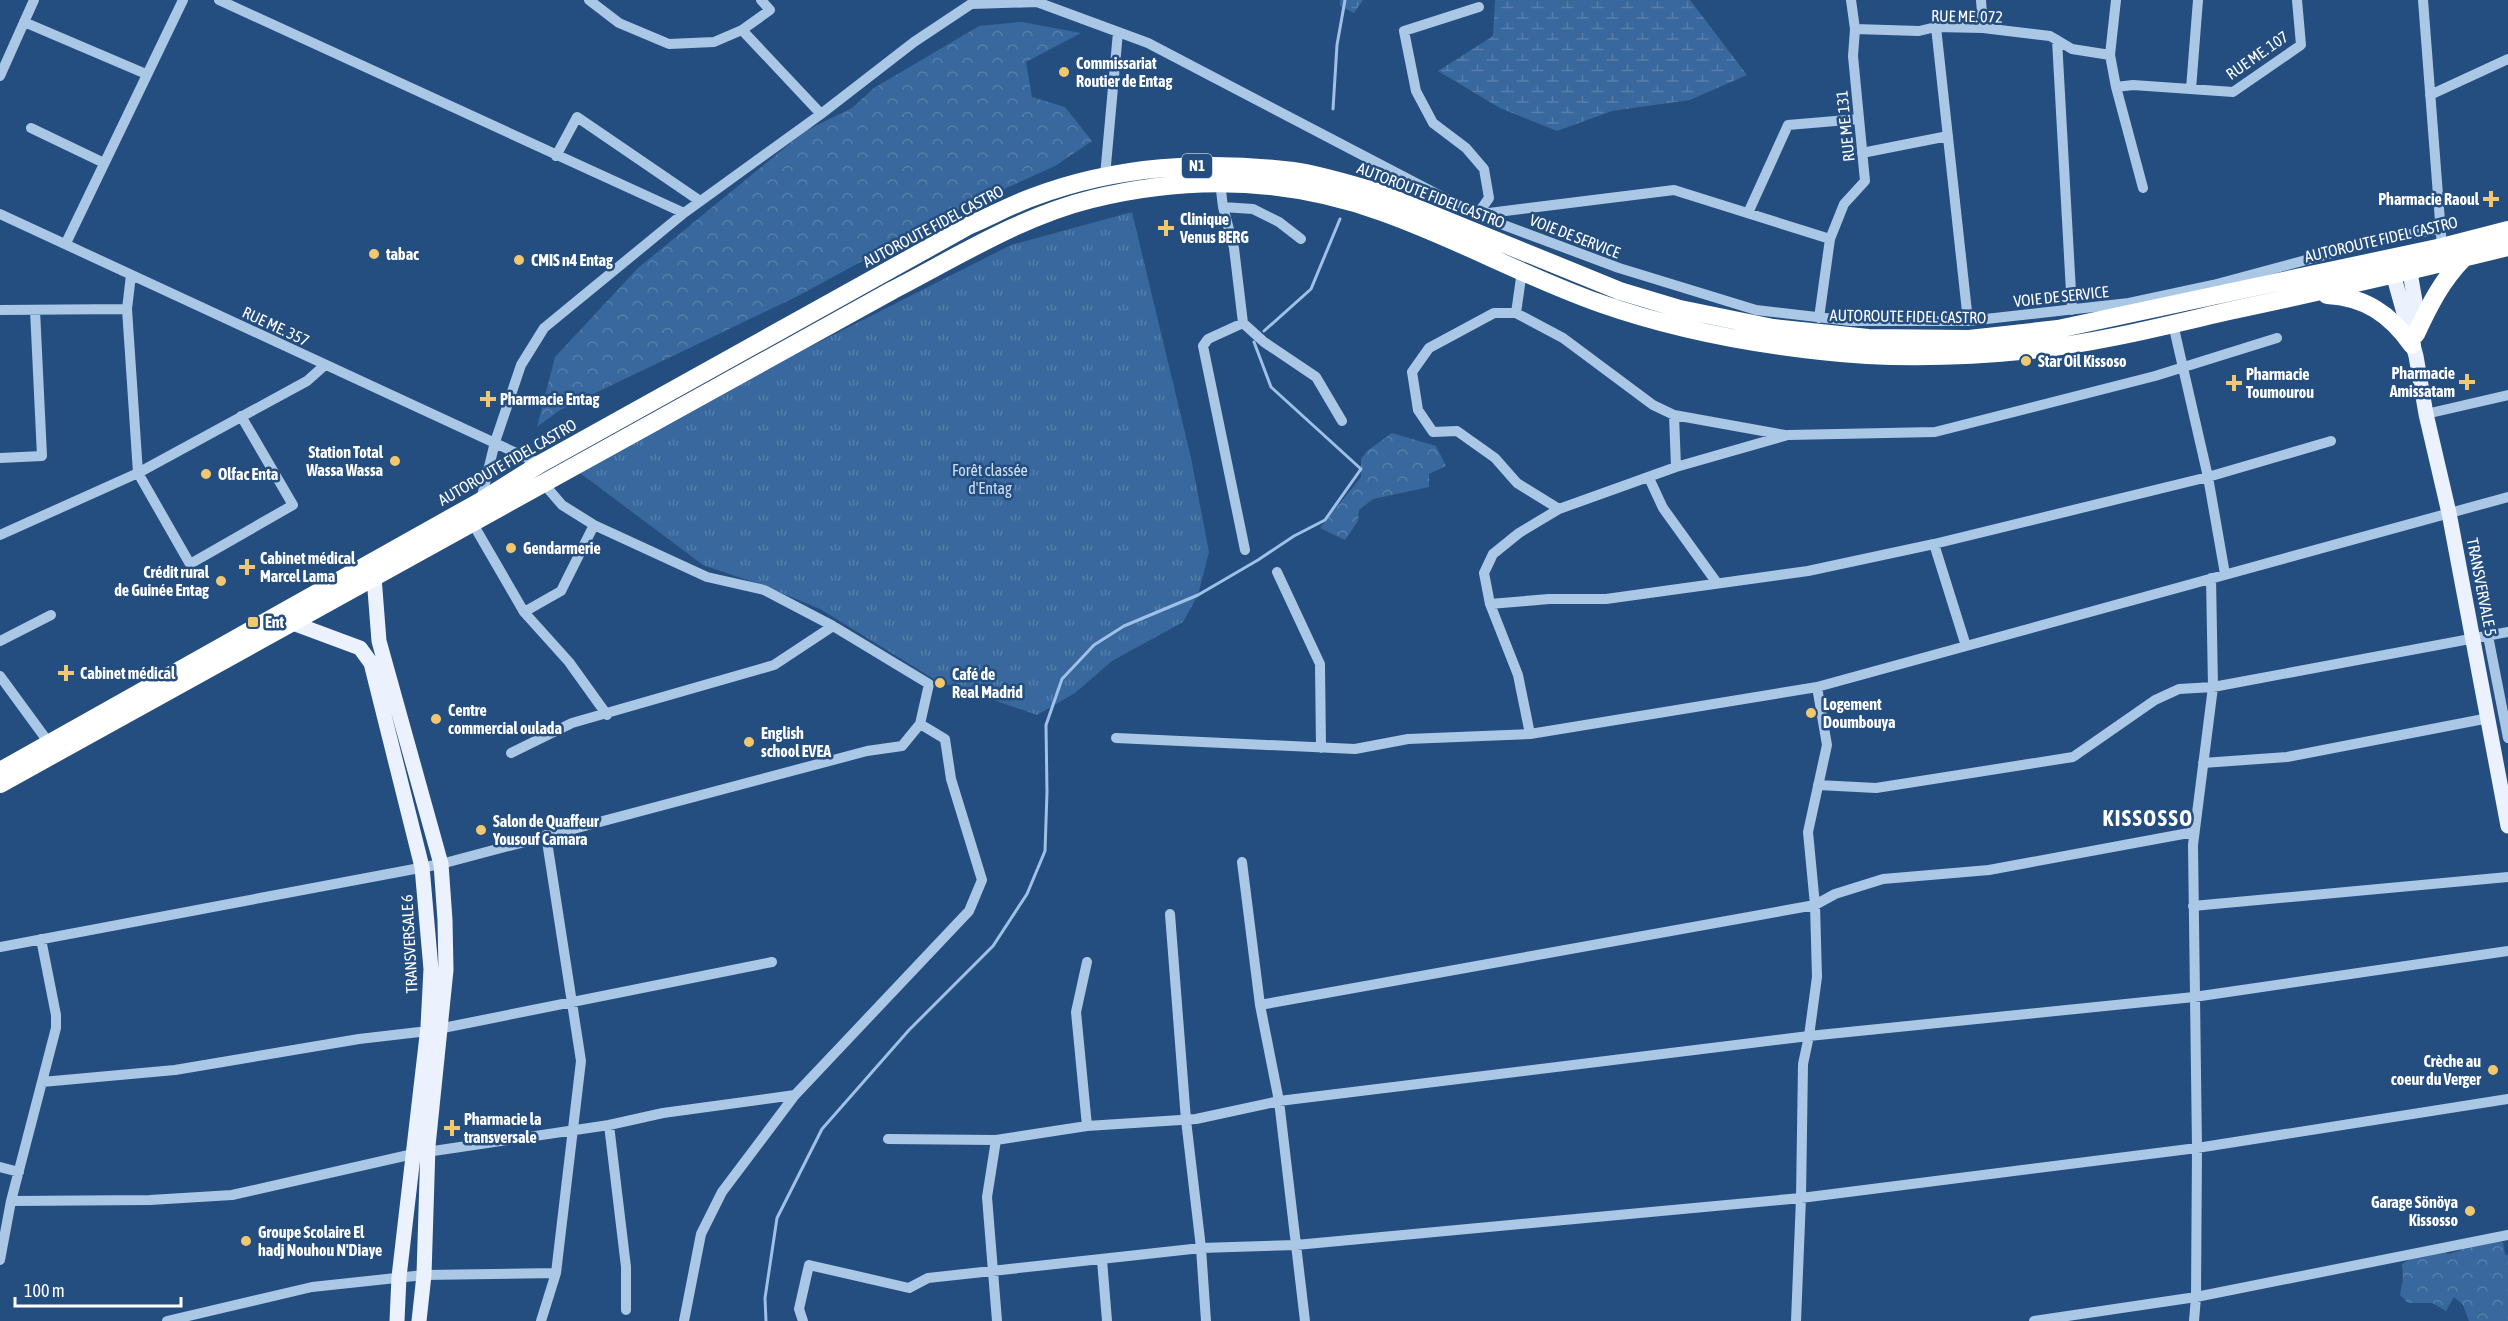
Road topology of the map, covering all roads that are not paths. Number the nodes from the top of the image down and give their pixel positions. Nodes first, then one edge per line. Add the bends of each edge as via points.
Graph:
1 (34, 0) edge
2 (183, 0) edge
3 (219, 0) edge
4 (589, 0) edge
5 (761, 0) edge
6 (1851, 0) edge
7 (1981, 0) edge
8 (2116, 0) edge
9 (2198, 0) edge
10 (2297, 0) edge
11 (2423, 0) edge
12 (971, 2) edge
13 (1479, 7) dead end
14 (24, 22) junction
15 (1936, 27) junction
16 (1983, 28) junction
17 (1855, 29) junction
18 (742, 30) junction
19 (1118, 32) junction
20 (2057, 40) junction
21 (2110, 55) junction
22 (2508, 59) edge
23 (146, 74) junction
24 (0, 76) edge
25 (2116, 87) junction
26 (2191, 89) junction
27 (2430, 95) junction
28 (821, 114) junction
29 (1859, 119) junction
30 (31, 128) dead end
31 (1948, 136) junction
32 (1862, 153) junction
33 (556, 156) junction
34 (104, 163) junction
35 (1106, 176) junction
36 (1220, 182) junction
37 (2144, 188) dead end
38 (700, 201) junction
39 (1223, 207) junction
40 (684, 213) junction
41 (1748, 213) junction
42 (0, 214) edge
43 (1473, 222) junction
44 (2508, 230) edge
45 (2441, 238) junction
46 (1301, 239) dead end
47 (1830, 239) junction
48 (66, 243) junction
49 (2508, 247) edge
50 (2398, 256) junction
51 (2464, 258) junction
52 (1522, 271) junction
53 (2411, 272) junction
54 (131, 275) junction
55 (2393, 276) junction
56 (2310, 294) junction
57 (127, 309) junction
58 (0, 310) edge
59 (35, 310) junction
60 (2072, 310) junction
61 (1516, 314) junction
62 (1819, 318) junction
63 (1968, 321) junction
64 (1243, 323) junction
65 (2173, 324) junction
66 (2277, 338) dead end
67 (2415, 345) junction
68 (325, 365) junction
69 (2184, 367) junction
70 (2508, 395) edge
71 (2426, 414) junction
72 (1674, 415) junction
73 (241, 416) junction
74 (1342, 420) dead end
75 (1788, 435) junction
76 (2331, 441) dead end
77 (495, 442) junction
78 (0, 458) edge
79 (540, 464) junction
80 (1676, 467) junction
81 (138, 473) junction
82 (2208, 477) junction
83 (1649, 478) junction
84 (544, 484) junction
85 (2508, 497) edge
86 (481, 501) junction
87 (1559, 509) junction
88 (2450, 513) junction
89 (472, 524) junction
90 (594, 525) junction
91 (0, 535) edge
92 (1934, 544) junction
93 (1245, 550) dead end
94 (370, 571) junction
95 (1277, 572) dead end
96 (2225, 574) junction
97 (2211, 578) junction
98 (1717, 583) junction
99 (1491, 604) junction
100 (524, 612) junction
101 (51, 615) dead end
102 (290, 622) junction
103 (833, 626) junction
104 (2508, 632) edge
105 (2481, 637) junction
106 (0, 641) edge
107 (1966, 646) junction
108 (0, 675) edge
109 (1817, 687) junction
110 (2213, 687) junction
111 (607, 715) junction
112 (2489, 718) junction
113 (920, 724) junction
114 (1530, 734) junction
115 (1116, 738) dead end
116 (2508, 738) edge
117 (49, 743) junction
118 (1322, 748) junction
119 (511, 753) dead end
120 (2203, 763) junction
121 (0, 771) edge
122 (0, 784) edge
123 (1818, 785) junction
124 (2508, 826) edge
125 (2194, 832) junction
126 (546, 835) junction
127 (1242, 862) dead end
128 (441, 864) junction
129 (422, 867) junction
130 (2508, 877) edge
131 (1815, 905) junction
132 (2193, 906) junction
133 (1170, 914) dead end
134 (40, 939) junction
135 (0, 947) edge
136 (2508, 951) edge
137 (772, 962) dead end
138 (1088, 962) dead end
139 (2194, 997) junction
140 (573, 1002) junction
141 (1260, 1005) junction
142 (435, 1030) junction
143 (1809, 1036) junction
144 (42, 1082) junction
145 (795, 1095) junction
146 (2508, 1099) edge
147 (1279, 1101) junction
148 (1186, 1120) junction
149 (609, 1125) junction
150 (1087, 1126) junction
151 (571, 1130) junction
152 (888, 1139) dead end
153 (996, 1140) junction
154 (2197, 1148) junction
155 (421, 1153) junction
156 (0, 1167) edge
157 (19, 1172) junction
158 (1801, 1198) junction
159 (11, 1201) junction
160 (2508, 1235) edge
161 (1296, 1245) junction
162 (1201, 1248) junction
163 (0, 1260) edge
164 (1102, 1260) junction
165 (993, 1272) junction
166 (556, 1273) junction
167 (424, 1275) junction
168 (399, 1277) junction
169 (2196, 1297) junction
170 (626, 1310) dead end
171 (167, 1321) edge
172 (397, 1321) edge
173 (419, 1321) edge
174 (541, 1321) edge
175 (684, 1321) edge
176 (802, 1321) edge
177 (997, 1321) edge
178 (1107, 1321) edge
179 (1206, 1321) edge
180 (1305, 1321) edge
181 (1796, 1321) edge
182 (2034, 1321) edge
183 (2194, 1321) edge

1 - 14 street
2 - 23 street
3 - 33 street
4 - 18 street via 619,23 669,44 714,42
5 - 18 street via 770,10
6 - 17 street, RUE ME. 131
7 - 16 street
8 - 21 street
9 - 26 street
10 - 26 street, RUE ME. 107 via 2301,45 2233,92
11 - 27 street
12 - 19 street, VOIE DE SERVICE via 1037,2
12 - 28 street
13 - 43 street via 1404,31 1416,91 1433,123 1466,148 1484,170 1489,198
14 - 23 street
14 - 24 street
15 - 16 street, RUE ME. 072
15 - 17 street, RUE ME. 072 via 1919,31
15 - 31 street
16 - 20 street, RUE ME. 072
17 - 29 street, RUE ME. 131 via 1853,56
18 - 28 street
19 - 35 street
19 - 43 street, VOIE DE SERVICE via 1148,43
20 - 21 street, RUE ME. 072 via 2072,49
20 - 60 street
21 - 25 street
22 - 27 street
23 - 34 street
25 - 26 street, RUE ME. 107
25 - 37 street
27 - 45 street
28 - 38 street
29 - 32 street, RUE ME. 131
29 - 41 street via 1788,125
30 - 34 street
31 - 32 street
31 - 63 street
32 - 47 street, RUE ME. 131 via 1865,181 1844,204
33 - 38 street via 577,117
33 - 40 street
34 - 48 street
35 - 43 highway, AUTOROUTE FIDEL CASTRO / N1 via 1166,166 1294,171
35 - 79 highway, AUTOROUTE FIDEL CASTRO / N1 via 1033,197 970,225
36 - 39 street
36 - 52 highway, AUTOROUTE FIDEL CASTRO / N1 via 1318,193 1380,211
36 - 84 highway, AUTOROUTE FIDEL CASTRO / N1 via 1156,186 1088,199 1032,220 893,290
38 - 40 street
39 - 46 street via 1253,209
39 - 64 street via 1234,248
40 - 77 street via 544,328 521,365
41 - 43 street via 1674,190
41 - 47 street
42 - 48 street, RUE ME. 357
43 - 50 highway, AUTOROUTE FIDEL CASTRO / N1 via 1620,291 1680,309 1773,328 1878,338 1969,339 2058,329
43 - 62 street, VOIE DE SERVICE via 1756,310
44 - 45 highway, AUTOROUTE FIDEL CASTRO / N1
45 - 50 highway, AUTOROUTE FIDEL CASTRO / N1
45 - 60 street, VOIE DE SERVICE via 2388,238 2213,285
47 - 62 street, RUE ME. 131
48 - 54 street, RUE ME. 357
49 - 51 highway, AUTOROUTE FIDEL CASTRO / N1
50 - 53 main road, TRANSVERVALE 5
50 - 55 main road, TRANSVERVALE 5
51 - 53 highway, AUTOROUTE FIDEL CASTRO / N1
51 - 67 highway via 2434,298
52 - 61 street
52 - 65 highway, AUTOROUTE FIDEL CASTRO / N1 via 1597,302 1677,326 1822,351 1966,355 2034,350
53 - 55 highway, AUTOROUTE FIDEL CASTRO / N1
53 - 67 main road, TRANSVERVALE 5
54 - 57 street
54 - 68 street, RUE ME. 357
55 - 56 highway, AUTOROUTE FIDEL CASTRO / N1
55 - 67 main road, TRANSVERVALE 5
56 - 65 highway, AUTOROUTE FIDEL CASTRO / N1
56 - 67 highway via 2366,302 2391,319
57 - 59 street
57 - 81 street
58 - 59 street
59 - 78 street via 42,456
60 - 63 street, VOIE DE SERVICE
61 - 72 street via 1563,338 1653,405
61 - 87 street via 1494,313 1429,348 1412,372 1418,410 1433,432 1457,431 1495,458 1517,483
62 - 63 street, VOIE DE SERVICE
64 - 74 street via 1316,377
64 - 93 street via 1208,339 1203,346
65 - 69 street
66 - 69 street
67 - 71 main road, TRANSVERVALE 5
68 - 73 street via 307,381
68 - 77 street, RUE ME. 357
69 - 75 street via 1935,432
69 - 82 street
70 - 71 street
71 - 88 main road, TRANSVERVALE 5
72 - 75 street
72 - 80 street
73 - 81 street
73 - 81 street via 293,505 190,564
75 - 80 street
76 - 82 street
77 - 79 street, RUE ME. 357
77 - 86 street
79 - 86 highway, AUTOROUTE FIDEL CASTRO / N1
80 - 83 street
81 - 91 street
82 - 92 street
82 - 96 street
83 - 87 street
83 - 98 street via 1663,508
84 - 89 highway, AUTOROUTE FIDEL CASTRO / N1
84 - 90 street via 562,505
85 - 88 street
86 - 94 highway, AUTOROUTE FIDEL CASTRO / N1
87 - 99 street via 1493,554 1484,573
88 - 96 street
88 - 105 main road, TRANSVERVALE 5
89 - 94 highway, AUTOROUTE FIDEL CASTRO / N1
89 - 100 street
90 - 100 street via 561,591
90 - 103 street via 707,577 764,590
92 - 98 street via 1808,571
92 - 107 street
94 - 102 highway, AUTOROUTE FIDEL CASTRO / N1
94 - 117 highway, AUTOROUTE FIDEL CASTRO / N1
94 - 128 main road, TRANSVERSALE 6 via 379,641
95 - 118 street via 1320,664
96 - 97 street
97 - 107 street
97 - 110 street
98 - 99 street via 1606,598
99 - 114 street via 1518,675
100 - 111 street via 569,662
101 - 106 street
102 - 122 highway, AUTOROUTE FIDEL CASTRO / N1
102 - 129 main road, TRANSVERSALE 6 via 360,648 371,663
103 - 111 street via 774,665
103 - 113 street via 928,684
104 - 105 street
105 - 110 street
105 - 112 main road, TRANSVERVALE 5
105 - 116 street
107 - 109 street
108 - 117 street
109 - 114 street
109 - 123 street via 1827,745
110 - 120 street
110 - 123 street via 2179,689 2155,699 2073,757 1876,788
111 - 119 street via 572,723
112 - 120 street via 2287,757
112 - 124 main road, TRANSVERVALE 5
113 - 126 street via 902,746 867,751
113 - 145 street via 945,739 951,778 982,880 969,910
114 - 118 street via 1408,739 1355,749
115 - 118 street
117 - 121 highway, AUTOROUTE FIDEL CASTRO / N1
120 - 125 street
123 - 131 street via 1808,832
125 - 131 street via 1989,870 1883,879 1835,894
125 - 132 street
126 - 128 street
126 - 140 street
127 - 141 street
128 - 129 street
128 - 142 main road, TRANSVERSALE 6 via 446,970
129 - 134 street
129 - 142 main road, TRANSVERSALE 6
130 - 132 street
131 - 141 street
131 - 143 street via 1817,977
132 - 139 street
133 - 148 street
134 - 135 street
134 - 144 street via 56,1015
136 - 139 street
137 - 140 street
138 - 150 street via 1076,1012
139 - 143 street
139 - 154 street
140 - 142 street
140 - 151 street via 581,1061
141 - 147 street
142 - 144 street via 175,1070
142 - 155 main road, TRANSVERSALE 6
143 - 147 street
143 - 158 street via 1803,1064
144 - 157 street
145 - 149 street via 663,1113
145 - 175 street via 722,1192 701,1234
146 - 154 street
147 - 148 street
147 - 161 street
148 - 150 street
148 - 162 street
149 - 151 street
149 - 170 street via 626,1267
150 - 153 street
151 - 155 street
151 - 166 street
152 - 153 street
153 - 165 street via 987,1197
154 - 158 street
154 - 169 street
155 - 159 street via 232,1195
155 - 167 main road, TRANSVERSALE 6
155 - 168 main road, TRANSVERSALE 6
156 - 157 street
157 - 159 street
158 - 161 street
158 - 181 street
159 - 163 street
160 - 169 street
161 - 162 street
161 - 180 street
162 - 164 street
162 - 179 street
164 - 165 street
164 - 178 street
165 - 176 street via 928,1278 909,1288 809,1265 799,1309
165 - 177 street
166 - 167 street
166 - 174 street
167 - 168 street
167 - 173 main road, TRANSVERSALE 6
168 - 171 street via 312,1287
168 - 172 main road, TRANSVERSALE 6
169 - 182 street
169 - 183 street

